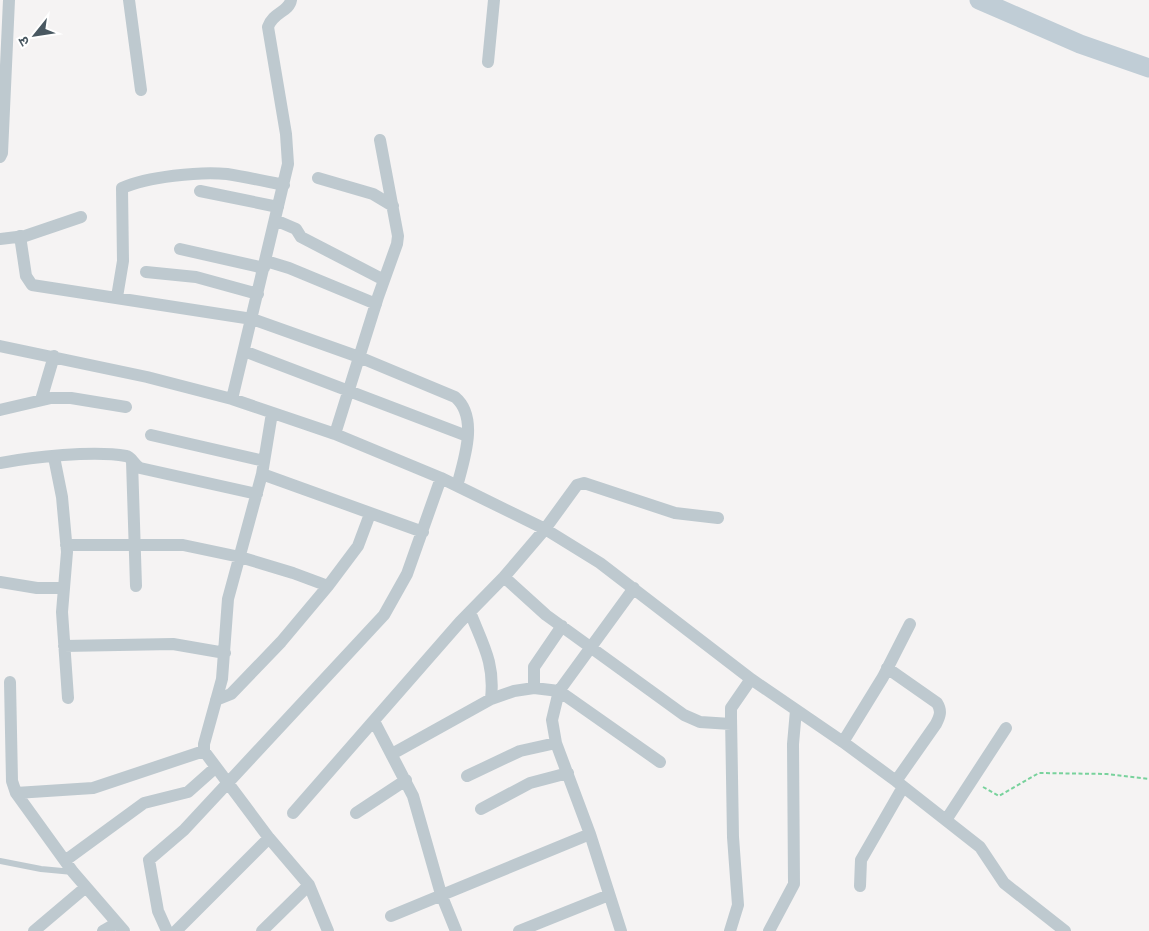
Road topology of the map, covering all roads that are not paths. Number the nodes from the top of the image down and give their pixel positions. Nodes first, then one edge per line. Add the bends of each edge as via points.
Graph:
1 (129, 0) edge
2 (291, 0) edge
3 (494, 0) edge
4 (979, 0) edge
5 (6, 6) edge
6 (488, 62) dead end
7 (1149, 68) edge
8 (141, 90) dead end
9 (380, 140) dead end
10 (0, 157) edge
11 (318, 178) dead end
12 (284, 185) junction
13 (200, 191) dead end
14 (392, 206) junction
15 (278, 207) junction
16 (80, 217) dead end
17 (275, 220) junction
18 (20, 236) junction
19 (0, 239) edge
20 (180, 249) dead end
21 (265, 264) junction
22 (146, 272) dead end
23 (384, 280) junction
24 (258, 294) junction
25 (117, 297) junction
26 (376, 304) junction
27 (252, 319) junction
28 (0, 346) edge
29 (244, 351) junction
30 (54, 356) junction
31 (360, 357) junction
32 (350, 390) junction
33 (232, 399) junction
34 (41, 400) junction
35 (126, 407) dead end
36 (0, 410) edge
37 (272, 413) junction
38 (336, 434) junction
39 (151, 435) dead end
40 (467, 436) junction
41 (54, 457) junction
42 (132, 461) junction
43 (0, 463) edge
44 (263, 468) junction
45 (441, 478) junction
46 (457, 486) junction
47 (257, 494) junction
48 (370, 514) junction
49 (718, 518) dead end
50 (545, 529) junction
51 (423, 532) junction
52 (66, 545) junction
53 (135, 545) junction
54 (240, 557) junction
55 (504, 577) junction
56 (0, 582) edge
57 (136, 586) dead end
58 (328, 586) junction
59 (64, 588) junction
60 (634, 588) junction
61 (470, 612) junction
62 (910, 624) dead end
63 (562, 626) junction
64 (64, 646) junction
65 (590, 648) junction
66 (225, 653) junction
67 (887, 668) junction
68 (751, 679) junction
69 (10, 682) dead end
70 (534, 688) junction
71 (559, 691) junction
72 (68, 698) dead end
73 (216, 700) junction
74 (491, 700) junction
75 (796, 710) junction
76 (374, 721) junction
77 (731, 724) junction
78 (1006, 728) dead end
79 (844, 742) junction
80 (556, 743) junction
81 (204, 751) junction
82 (392, 754) junction
83 (660, 762) dead end
84 (216, 768) junction
85 (568, 773) junction
86 (467, 776) dead end
87 (406, 780) junction
88 (227, 784) junction
89 (899, 784) junction
90 (16, 793) junction
91 (481, 809) dead end
92 (293, 813) dead end
93 (356, 813) dead end
94 (946, 820) junction
95 (590, 834) junction
96 (268, 838) junction
97 (66, 860) junction
98 (0, 861) edge
99 (73, 872) junction
100 (309, 885) junction
101 (860, 886) dead end
102 (86, 887) junction
103 (441, 894) junction
104 (609, 895) junction
105 (391, 916) dead end
106 (120, 927) edge
107 (34, 931) edge
108 (103, 931) edge
109 (167, 931) edge
110 (176, 931) edge
111 (262, 931) edge
112 (328, 931) edge
113 (456, 931) edge
114 (519, 931) edge
115 (621, 931) edge
116 (730, 931) edge
117 (769, 931) edge
118 (1065, 931) edge

1 - 8 street
2 - 12 street via 288,7 272,18 268,27 288,148
3 - 6 street
4 - 7 street via 1080,44
5 - 10 street
9 - 14 street
11 - 14 street via 373,194
12 - 15 street
12 - 25 street via 225,174 205,174 159,179 122,188 123,261
13 - 15 street
14 - 23 street via 398,244
15 - 17 street
16 - 18 street
17 - 21 street
17 - 23 street
18 - 19 street
18 - 25 street via 26,276 32,285
20 - 21 street
21 - 24 street
21 - 26 street via 289,268
22 - 24 street via 196,277
23 - 26 street
24 - 27 street
25 - 27 street
26 - 31 street
27 - 29 street
27 - 31 street
28 - 30 street
29 - 32 street
29 - 33 street
30 - 33 street
30 - 34 street
31 - 32 street
31 - 40 street via 456,397 465,408
32 - 38 street
32 - 40 street
33 - 37 street
34 - 35 street via 71,398
34 - 36 street
37 - 38 street
37 - 44 street
38 - 45 street
39 - 44 street
40 - 46 street
41 - 42 street via 125,456
41 - 43 street
41 - 52 street via 62,497
42 - 47 street via 140,468
42 - 53 street
44 - 47 street
44 - 48 street
45 - 46 street
45 - 51 street
46 - 50 street
47 - 54 street
48 - 51 street
48 - 58 street via 358,546
49 - 50 street via 675,512 580,483 572,489
50 - 55 street
50 - 60 street
51 - 88 street via 400,588 375,627
52 - 53 street
52 - 59 street
53 - 54 street via 183,545
53 - 57 street
54 - 58 street
54 - 66 street via 228,598
55 - 61 street
55 - 63 street
56 - 59 street via 37,588
58 - 73 street via 231,694
59 - 64 street
60 - 65 street
60 - 68 street
61 - 74 street via 491,664
61 - 76 street
62 - 67 street
63 - 65 street
63 - 70 street via 537,660 533,673
64 - 66 street via 173,644
64 - 72 street
65 - 71 street
65 - 77 street via 684,716 700,722
66 - 73 street
67 - 79 street
67 - 89 street via 940,707 936,724
68 - 75 street
68 - 77 street via 732,708
69 - 90 street via 12,781
70 - 71 street
70 - 74 street
71 - 80 street via 552,720
71 - 83 street
73 - 81 street
74 - 82 street
75 - 79 street
75 - 117 street via 794,878 791,892
76 - 82 street
76 - 92 street
77 - 116 street via 738,905
78 - 94 street
79 - 89 street
80 - 85 street
80 - 86 street via 520,751
81 - 84 street
81 - 90 street via 93,788
82 - 87 street
84 - 88 street
84 - 97 street via 188,792 144,803
85 - 91 street via 530,783
85 - 95 street
87 - 93 street
87 - 103 street via 414,796
88 - 96 street
88 - 109 street via 184,830 148,861 158,911
89 - 94 street
89 - 101 street via 861,860
90 - 97 street
94 - 118 street via 980,847 1004,883
95 - 103 street
95 - 104 street
96 - 100 street
96 - 110 street
97 - 99 street
98 - 99 lane
99 - 102 street
100 - 111 street
100 - 112 street
102 - 106 street
102 - 107 street
103 - 105 street
103 - 113 street
104 - 114 street
104 - 115 street
106 - 108 street

